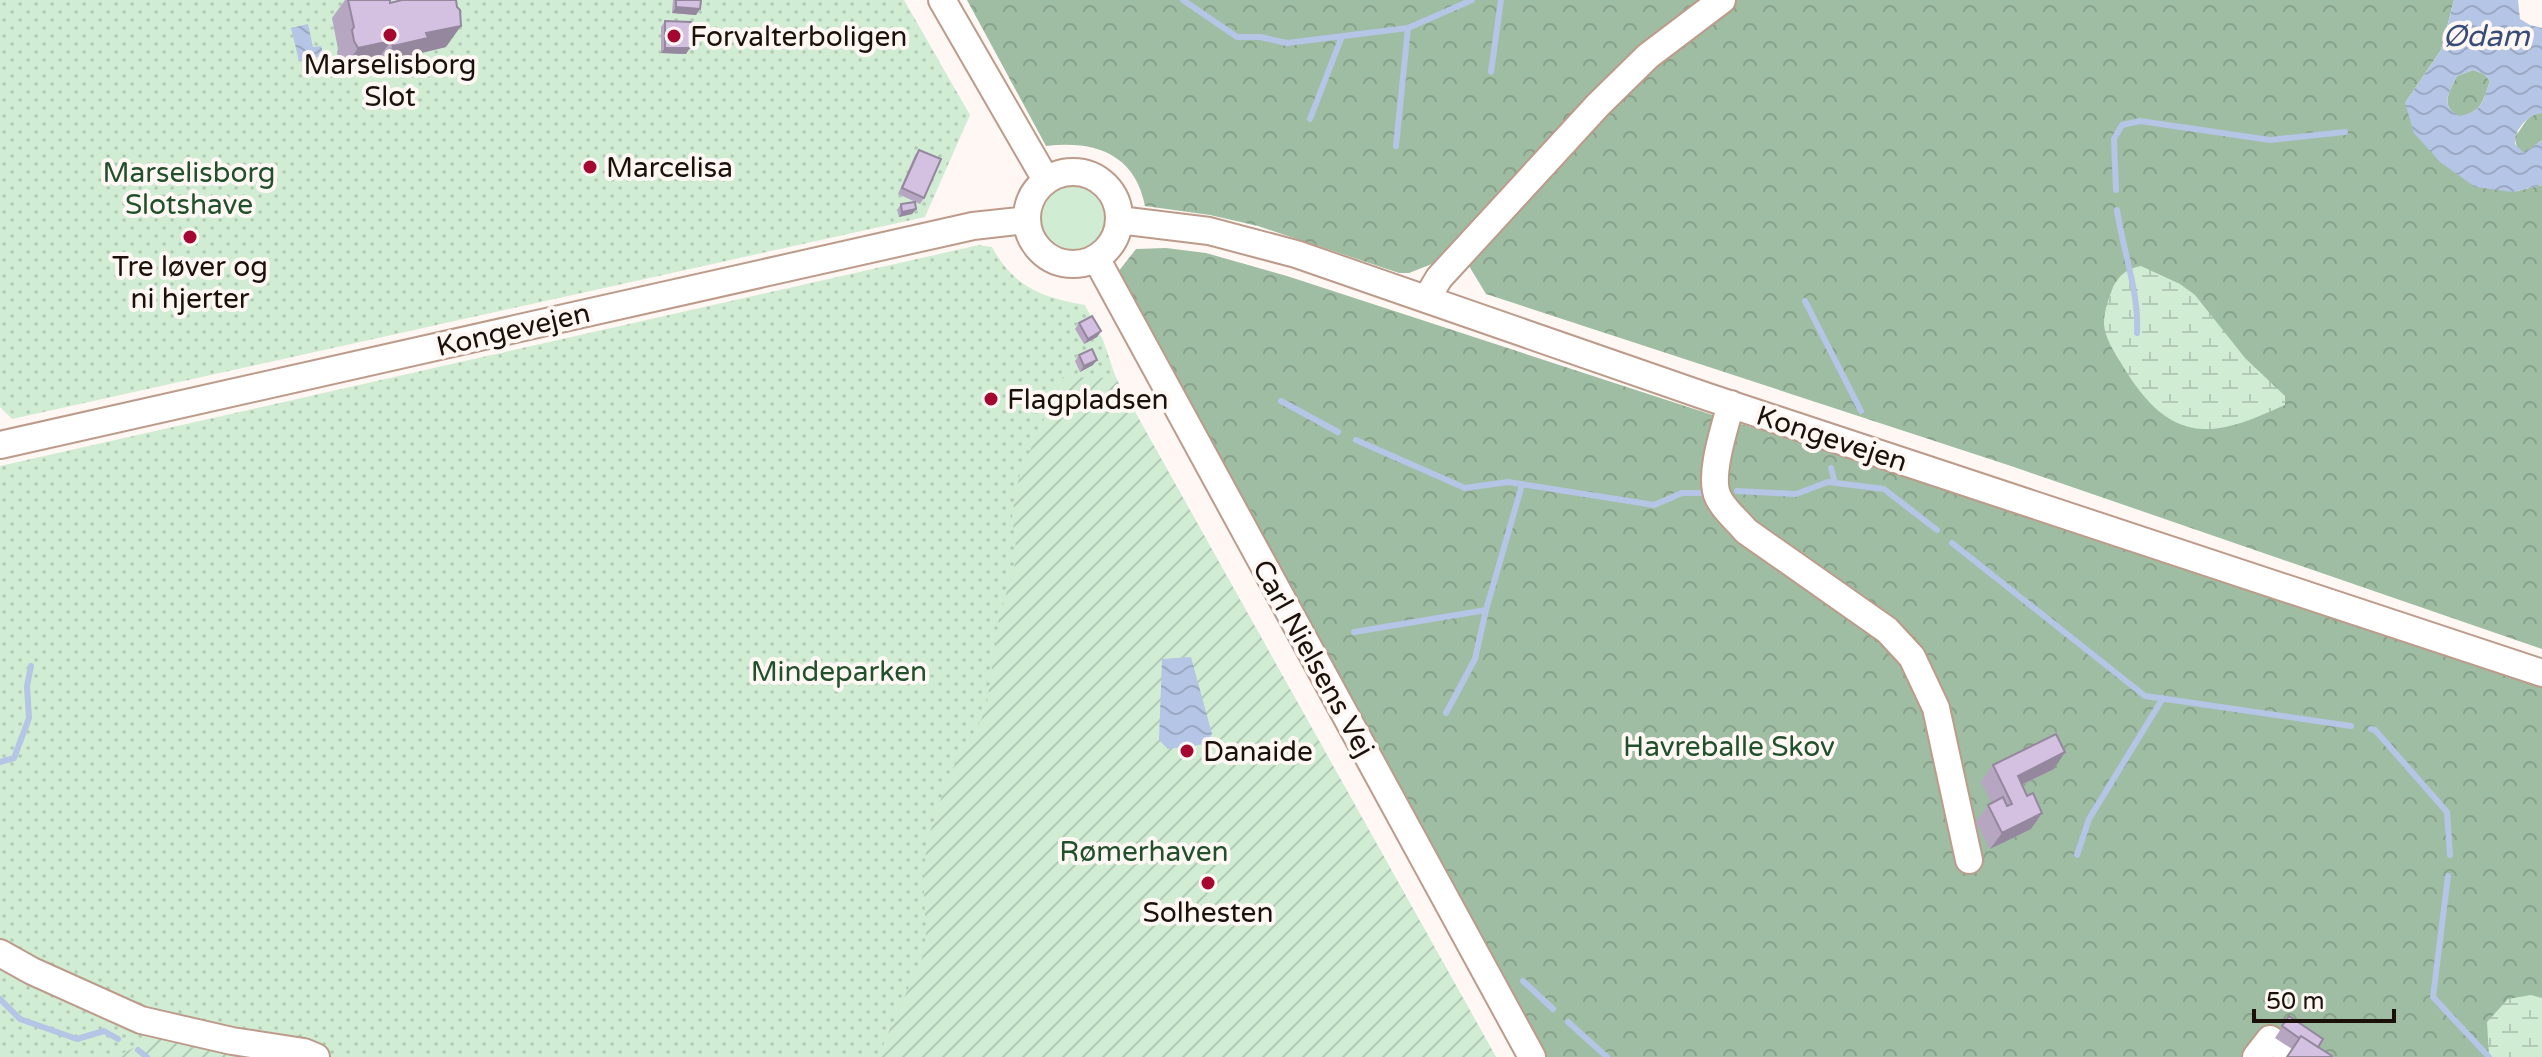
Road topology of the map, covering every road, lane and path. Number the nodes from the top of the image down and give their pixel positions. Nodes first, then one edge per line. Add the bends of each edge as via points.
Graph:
1 (942, 0) edge
2 (1722, 0) edge
3 (1046, 180) junction
4 (1027, 220) junction
5 (1119, 220) junction
6 (1096, 258) junction
7 (1427, 298) junction
8 (1731, 404) junction
9 (0, 445) edge
10 (2542, 673) edge
11 (1969, 860) dead end
12 (0, 953) edge
13 (316, 1057) edge
14 (1532, 1057) edge
15 (2256, 1057) edge
16 (2297, 1057) edge

1 - 3 street
2 - 7 street via 1648,56 1598,105 1439,278
3 - 4 street via 1034,193
3 - 5 street via 1070,172 1095,178 1114,196
4 - 6 street via 1034,244 1053,260 1081,264
4 - 9 street, Kongevejen via 973,226
5 - 6 street via 1113,242
5 - 7 street, Kongevejen via 1254,242
6 - 14 street, Carl Nielsens Vej
7 - 8 street, Kongevejen
8 - 10 street, Kongevejen
8 - 11 street via 1716,467 1717,494 1746,531 1887,630 1912,657 1936,708
12 - 13 street via 141,1020
15 - 16 street via 2270,1039

